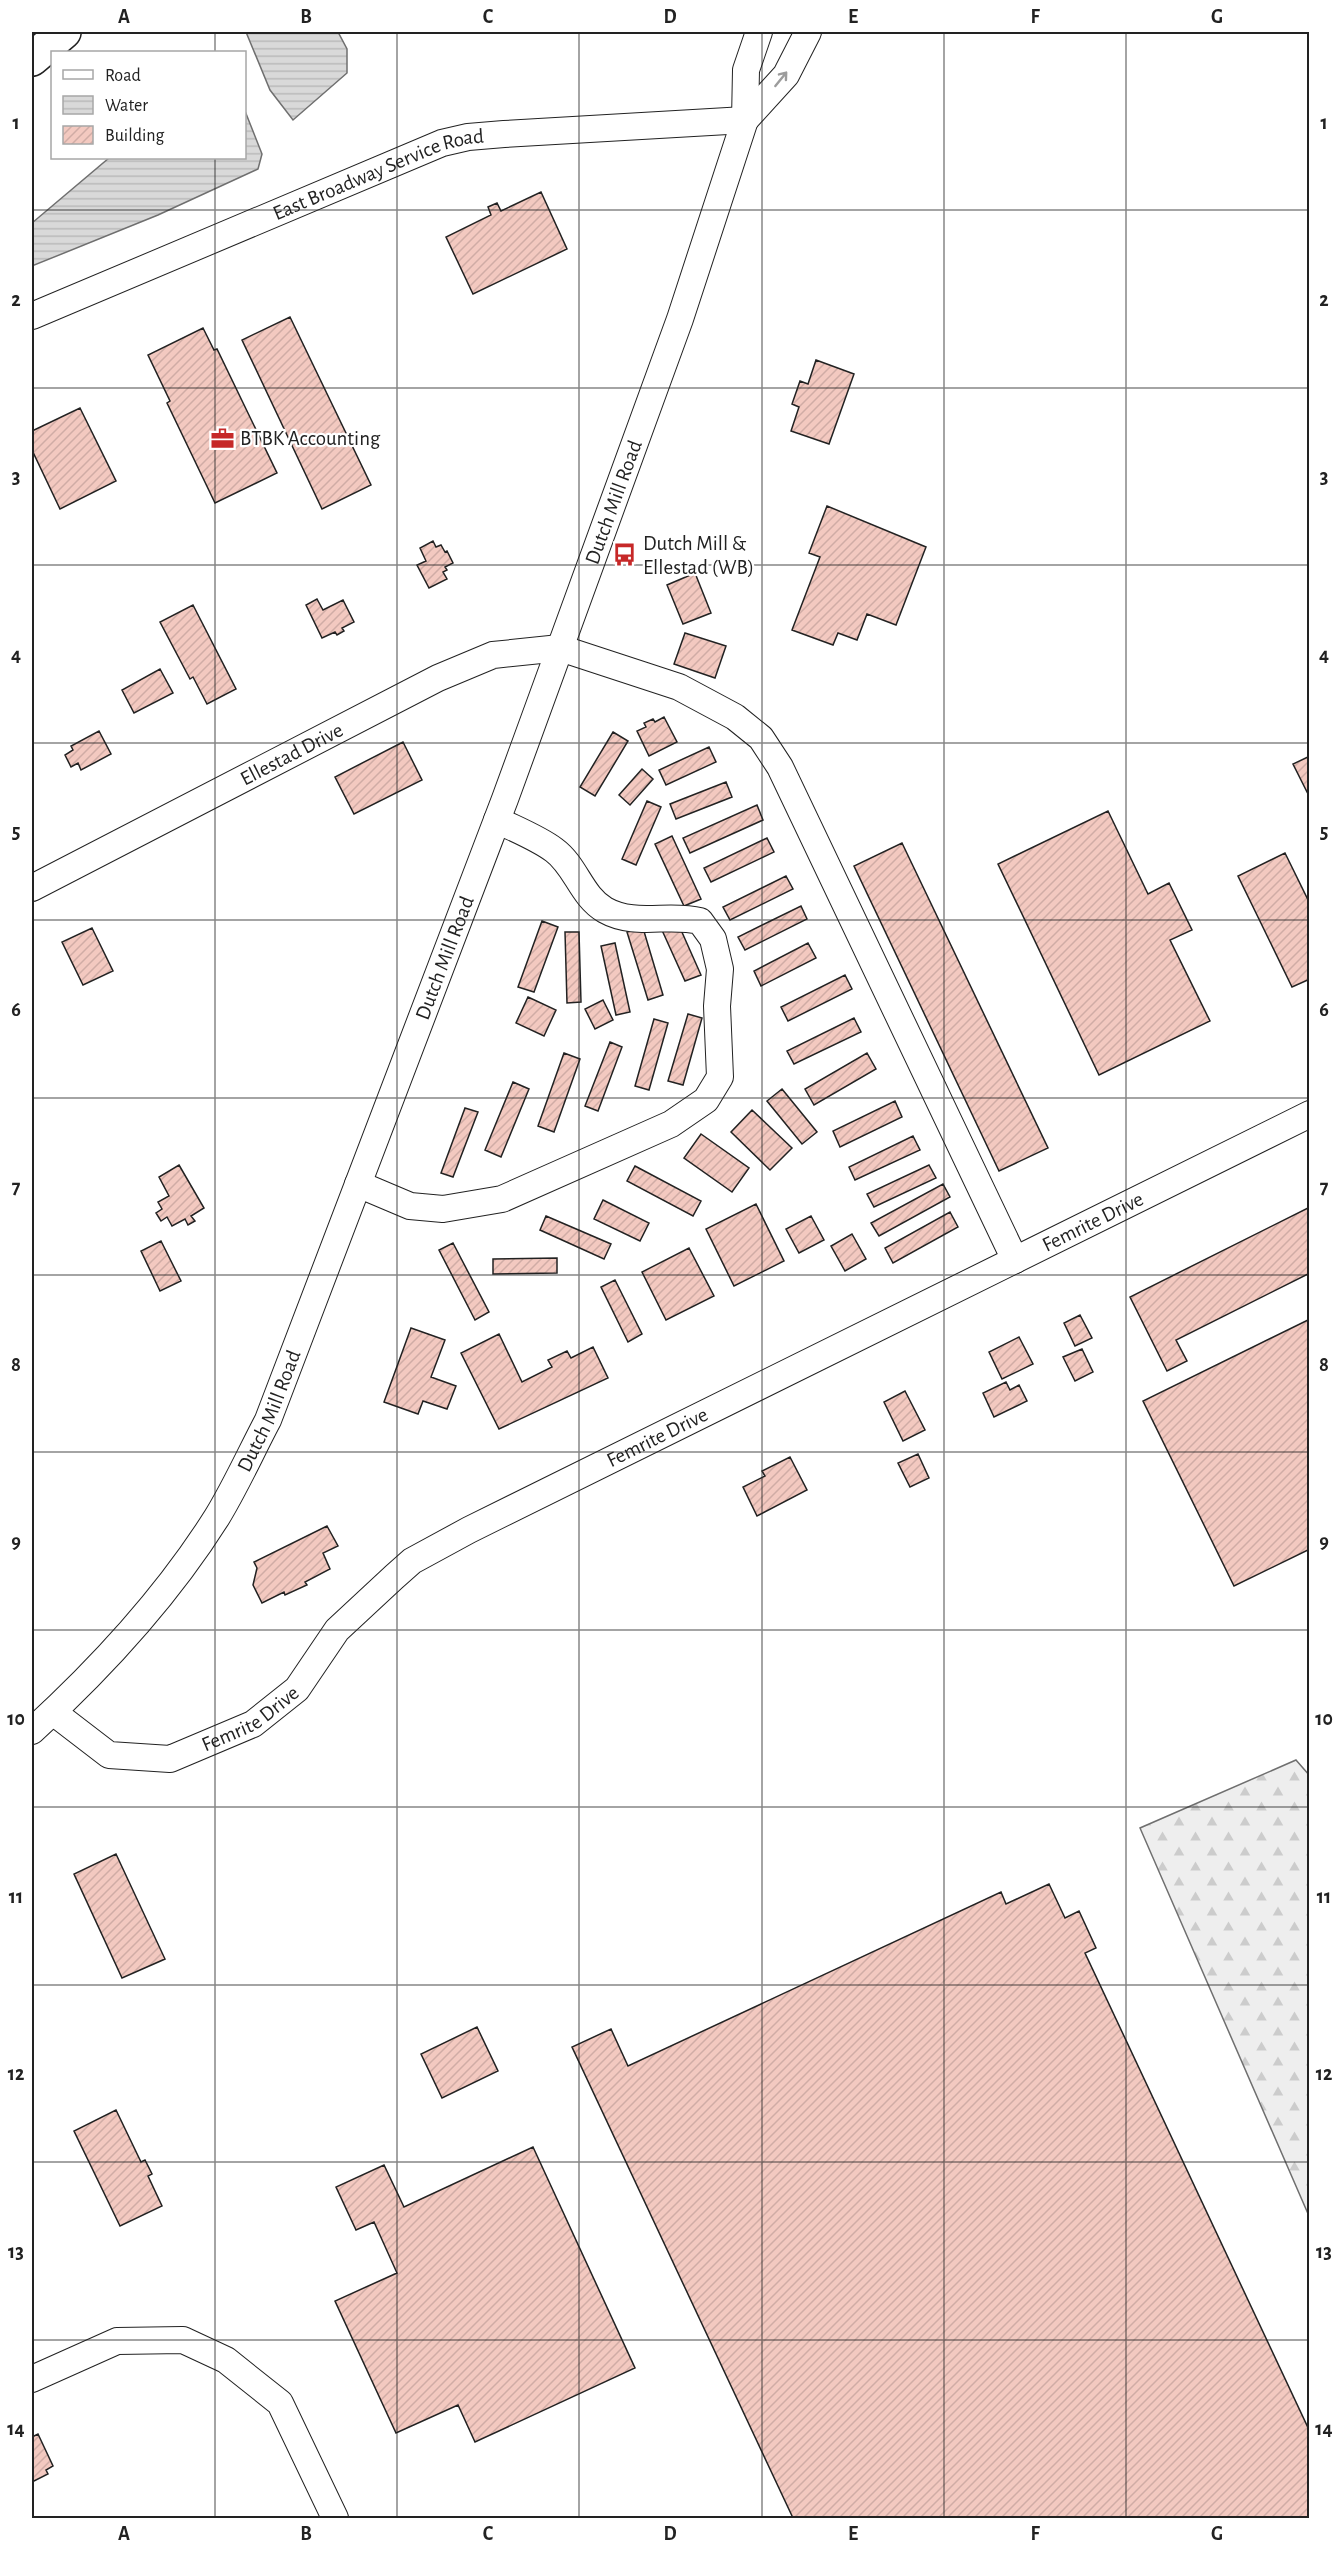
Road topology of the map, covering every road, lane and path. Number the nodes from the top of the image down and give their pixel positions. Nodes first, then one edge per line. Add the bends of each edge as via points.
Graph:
1 (64, 32) edge
2 (759, 32) edge
3 (808, 32) edge
4 (32, 59) edge
5 (745, 120) junction
6 (32, 316) edge
7 (560, 648) junction
8 (497, 820) junction
9 (32, 888) edge
10 (1310, 1114) edge
11 (358, 1184) junction
12 (1015, 1260) junction
13 (53, 1712) junction
14 (32, 1731) edge
15 (32, 2379) edge
16 (335, 2518) edge

1 - 4 highway
2 - 5 street via 746,70
5 -> 3 street via 786,75
5 - 6 street, East Broadway Service Road via 486,136 442,143
5 - 7 street, Dutch Mill Road via 680,319
7 - 8 street, Dutch Mill Road
7 - 9 street, Ellestad Drive via 493,655 438,678
7 - 12 street via 679,687 735,717 761,738 780,767
8 - 11 street, Dutch Mill Road
8 - 11 street via 555,851 588,897 605,910 632,920 700,921 713,939 720,969 720,1077 706,1100 671,1124 502,1199 443,1209 410,1206
10 - 12 street, Femrite Drive
11 - 13 street, Dutch Mill Road via 268,1420 217,1516 154,1606
12 - 13 street, Femrite Drive via 412,1561 337,1630 297,1689 253,1724 170,1760 109,1755
13 - 14 street, Dutch Mill Road
15 - 16 street via 117,2341 183,2340 226,2360 280,2403

